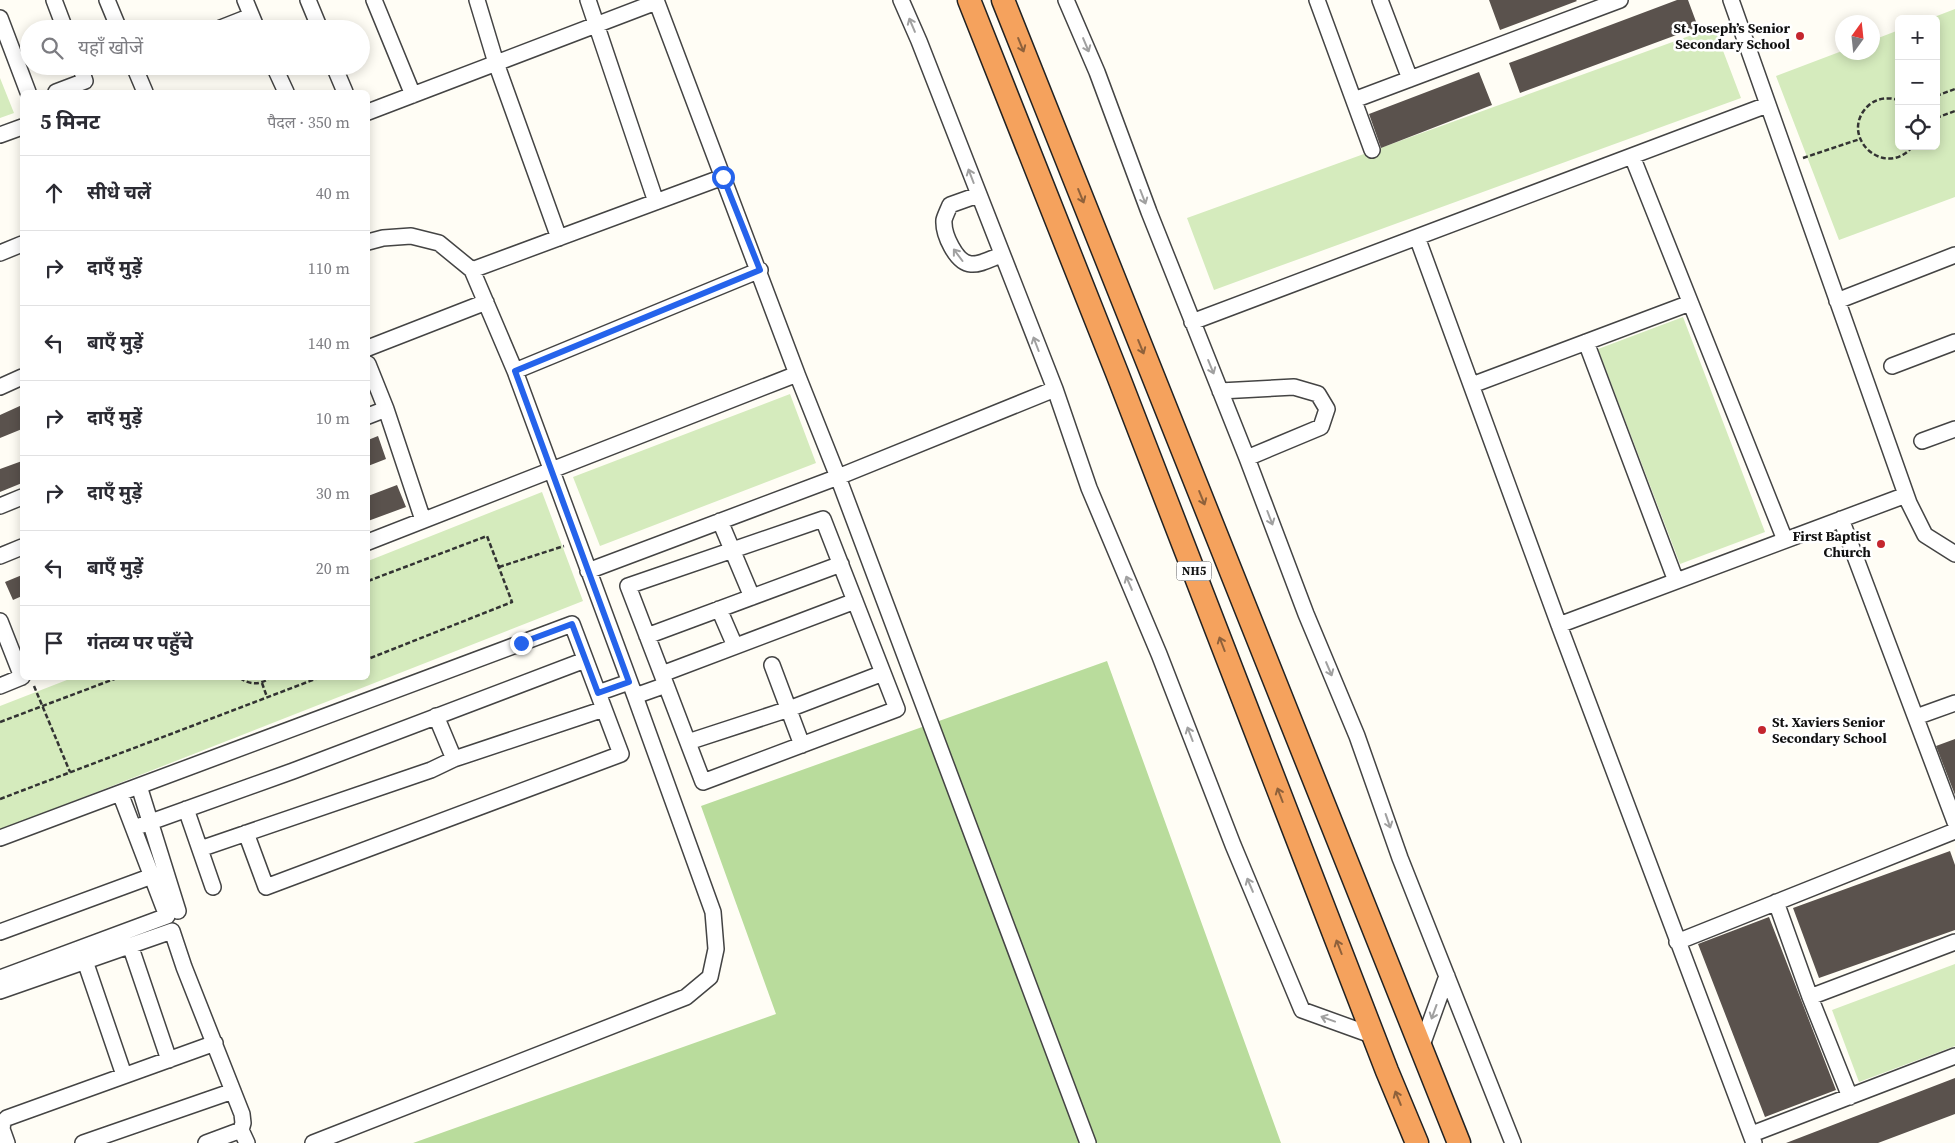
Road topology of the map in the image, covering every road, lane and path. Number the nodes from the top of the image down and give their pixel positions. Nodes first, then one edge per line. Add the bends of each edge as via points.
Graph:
1 (54, 0) edge
2 (107, 0) edge
3 (245, 0) edge
4 (308, 0) edge
5 (374, 0) edge
6 (477, 0) edge
7 (588, 0) edge
8 (901, 0) edge
9 (969, 0) edge
10 (1003, 0) edge
11 (1066, 0) edge
12 (1317, 0) edge
13 (1380, 0) edge
14 (1620, 0) edge
15 (1731, 0) edge
16 (656, 1) edge
17 (0, 18) edge
18 (62, 20) edge
19 (115, 20) edge
20 (253, 20) edge
21 (316, 20) edge
22 (596, 25) junction
23 (496, 63) junction
24 (20, 71) edge
25 (22, 75) edge
26 (83, 75) edge
27 (138, 75) edge
28 (278, 75) edge
29 (338, 75) edge
30 (1410, 79) junction
31 (27, 90) edge
32 (61, 90) edge
33 (144, 90) edge
34 (285, 90) edge
35 (344, 90) edge
36 (1955, 90) edge
37 (413, 95) junction
38 (1940, 95) edge
39 (1354, 100) junction
40 (1895, 100) edge
41 (1767, 105) junction
42 (370, 111) edge
43 (1955, 111) edge
44 (1940, 117) edge
45 (20, 128) edge
46 (0, 135) edge
47 (1860, 139) junction
48 (1372, 150) dead end
49 (1908, 150) edge
50 (1632, 156) junction
51 (1788, 164) junction
52 (723, 177) junction
53 (978, 195) junction
54 (656, 202) junction
55 (1417, 237) junction
56 (559, 238) junction
57 (370, 241) edge
58 (20, 245) edge
59 (0, 253) edge
60 (1001, 255) junction
61 (1955, 255) edge
62 (472, 270) junction
63 (760, 270) junction
64 (1837, 301) junction
65 (486, 302) junction
66 (1690, 303) junction
67 (1192, 322) junction
68 (1586, 342) junction
69 (1955, 342) edge
70 (370, 347) edge
71 (1892, 366) dead end
72 (370, 369) edge
73 (515, 371) junction
74 (797, 374) junction
75 (20, 378) edge
76 (1472, 384) junction
77 (0, 387) edge
78 (1054, 389) junction
79 (1220, 391) junction
80 (386, 409) junction
81 (370, 415) edge
82 (1955, 429) edge
83 (1922, 441) dead end
84 (1247, 458) junction
85 (551, 470) junction
86 (838, 477) junction
87 (1906, 495) junction
88 (20, 498) edge
89 (0, 506) edge
90 (1841, 519) junction
91 (423, 520) junction
92 (720, 521) junction
93 (1785, 540) junction
94 (370, 541) edge
95 (577, 542) junction
96 (20, 548) edge
97 (732, 550) junction
98 (1955, 554) edge
99 (0, 556) edge
100 (841, 564) junction
101 (499, 567) junction
102 (588, 571) junction
103 (370, 580) edge
104 (1676, 581) junction
105 (752, 597) junction
106 (855, 601) junction
107 (719, 609) junction
108 (0, 621) edge
109 (1559, 625) junction
110 (647, 636) junction
111 (735, 646) junction
112 (370, 658) edge
113 (585, 660) junction
114 (772, 665) dead end
115 (20, 666) edge
116 (883, 673) junction
117 (664, 679) junction
118 (26, 680) edge
119 (112, 680) edge
120 (245, 680) edge
121 (266, 680) edge
122 (313, 680) edge
123 (262, 682) junction
124 (0, 686) edge
125 (632, 689) junction
126 (598, 693) junction
127 (267, 697) junction
128 (1955, 703) edge
129 (42, 706) junction
130 (604, 709) junction
131 (789, 709) junction
132 (436, 716) junction
133 (1916, 717) junction
134 (0, 722) edge
135 (688, 742) junction
136 (802, 745) junction
137 (454, 759) junction
138 (70, 772) junction
139 (139, 786) junction
140 (120, 793) junction
141 (0, 799) edge
142 (186, 809) junction
143 (150, 822) junction
144 (1955, 822) edge
145 (134, 828) junction
146 (1955, 831) edge
147 (246, 832) junction
148 (0, 838) edge
149 (200, 849) junction
150 (152, 876) junction
151 (213, 887) dead end
152 (1776, 902) junction
153 (178, 911) dead end
154 (0, 932) edge
155 (1678, 942) junction
156 (1955, 942) edge
157 (130, 945) junction
158 (85, 961) junction
159 (1447, 976) junction
160 (0, 978) edge
161 (0, 991) edge
162 (1810, 997) junction
163 (1374, 1036) junction
164 (214, 1043) junction
165 (1421, 1048) junction
166 (1955, 1056) edge
167 (169, 1060) junction
168 (124, 1075) junction
169 (233, 1091) junction
170 (1850, 1096) junction
171 (244, 1136) edge
172 (1753, 1139) edge
173 (8, 1143) edge
174 (83, 1143) edge
175 (206, 1143) edge
176 (313, 1143) edge
177 (1088, 1143) edge
178 (1417, 1143) edge
179 (1459, 1143) edge
180 (1513, 1143) edge

1 - 18 street
2 - 19 street
3 - 20 street
4 - 21 street
5 - 37 street
6 - 23 street
7 - 22 street
53 -> 8 street
163 -> 9 highway, NH5
10 -> 165 highway, NH5
11 -> 67 street via 1097,72
12 - 39 street
13 - 30 street
14 - 30 street
15 - 41 street
16 - 22 street
16 - 52 street
17 - 24 street
22 - 23 street
22 - 54 street
23 - 37 street
23 - 56 street
25 - 31 street
26 - 32 street via 85,81
27 - 33 street
28 - 34 street
29 - 35 street
30 - 39 street
36 - 38 path
37 - 42 street
39 - 48 street
40 - 47 path via 1882,98 1872,102 1859,124
41 - 50 street
41 - 51 street
43 - 44 path
45 - 46 street
47 - 49 path via 1872,154 1882,158 1901,156
47 - 51 path
50 - 55 street
50 - 66 street
51 - 64 street
52 - 54 street
52 - 63 street
53 - 60 street
60 -> 53 street via 972,264 962,262 947,235 944,220 950,205
54 - 56 street
55 - 67 street
55 - 76 street
56 - 62 street
57 - 62 street via 411,236 439,243
58 - 59 street
78 -> 60 street
61 - 64 street
62 - 65 street
63 - 73 street
63 - 74 street
64 - 87 street
65 - 70 street
65 - 73 street
66 - 68 street
66 - 93 street
67 -> 79 street
68 - 76 street
68 - 104 street
69 - 71 street
72 - 80 street
73 - 85 street
74 - 85 street
74 - 86 street
75 - 77 street
76 - 109 street
78 - 86 street
163 -> 78 street via 1302,1010 1089,488
79 - 84 street
79 - 84 street via 1294,387 1318,394 1327,409 1321,427
80 - 81 street
80 - 91 street
82 - 83 street
84 -> 159 street
85 - 91 street
85 - 95 street
86 - 92 street
86 - 177 street
87 - 90 street
87 - 98 street via 1925,535
88 - 89 street
90 - 93 street
90 - 133 street
91 - 94 street
92 - 97 street
92 - 102 street
93 - 104 street
95 - 101 path
95 - 102 street
96 - 99 street
97 - 100 street via 823,519
97 - 105 street
97 - 110 street via 628,586
100 - 105 street
100 - 106 street
101 - 103 path via 487,536
101 - 112 path via 512,602
102 - 125 street
104 - 109 street
105 - 107 street
106 - 111 street
106 - 116 street
107 - 110 street
107 - 111 street
108 - 115 street
109 - 155 street
110 - 117 street
111 - 117 street
113 - 126 street
113 - 132 street
113 - 139 street via 572,624
114 - 131 street
116 - 131 street
116 - 136 street via 897,709
117 - 125 street
117 - 135 street
118 - 124 street
118 - 129 path
119 - 129 path
120 - 123 path
121 - 123 path
122 - 127 path
123 - 127 path
125 - 126 street
125 - 176 street via 713,912 716,949 710,976 686,997
126 - 130 street
127 - 138 path
128 - 133 street
129 - 134 path
129 - 138 path
130 - 137 street
130 - 147 street via 621,754 266,887
131 - 135 street
131 - 136 street
132 - 137 street
132 - 142 street
133 - 144 street
135 - 136 street via 704,782
137 - 147 street via 431,770
138 - 141 path
139 - 140 street
139 - 143 street
140 - 145 street
140 - 148 street
142 - 143 street
142 - 149 street
143 - 145 street
143 - 153 street
145 - 150 street
146 - 152 street
147 - 149 street
149 - 151 street
150 - 154 street
150 - 160 street via 167,916
152 - 155 street
152 - 162 street
155 - 172 street
156 - 162 street
157 - 158 street
157 - 164 street via 172,931
157 - 167 street
158 - 161 street
158 - 168 street
159 -> 165 street
159 - 180 street
162 - 170 street
178 -> 163 highway, NH5
164 - 167 street
164 - 169 street
165 - 179 highway, NH5
166 - 170 street
167 - 168 street
168 - 173 street via 7,1118 2,1129
169 - 171 street via 242,1114
169 - 174 street
170 - 172 street
171 - 175 street

